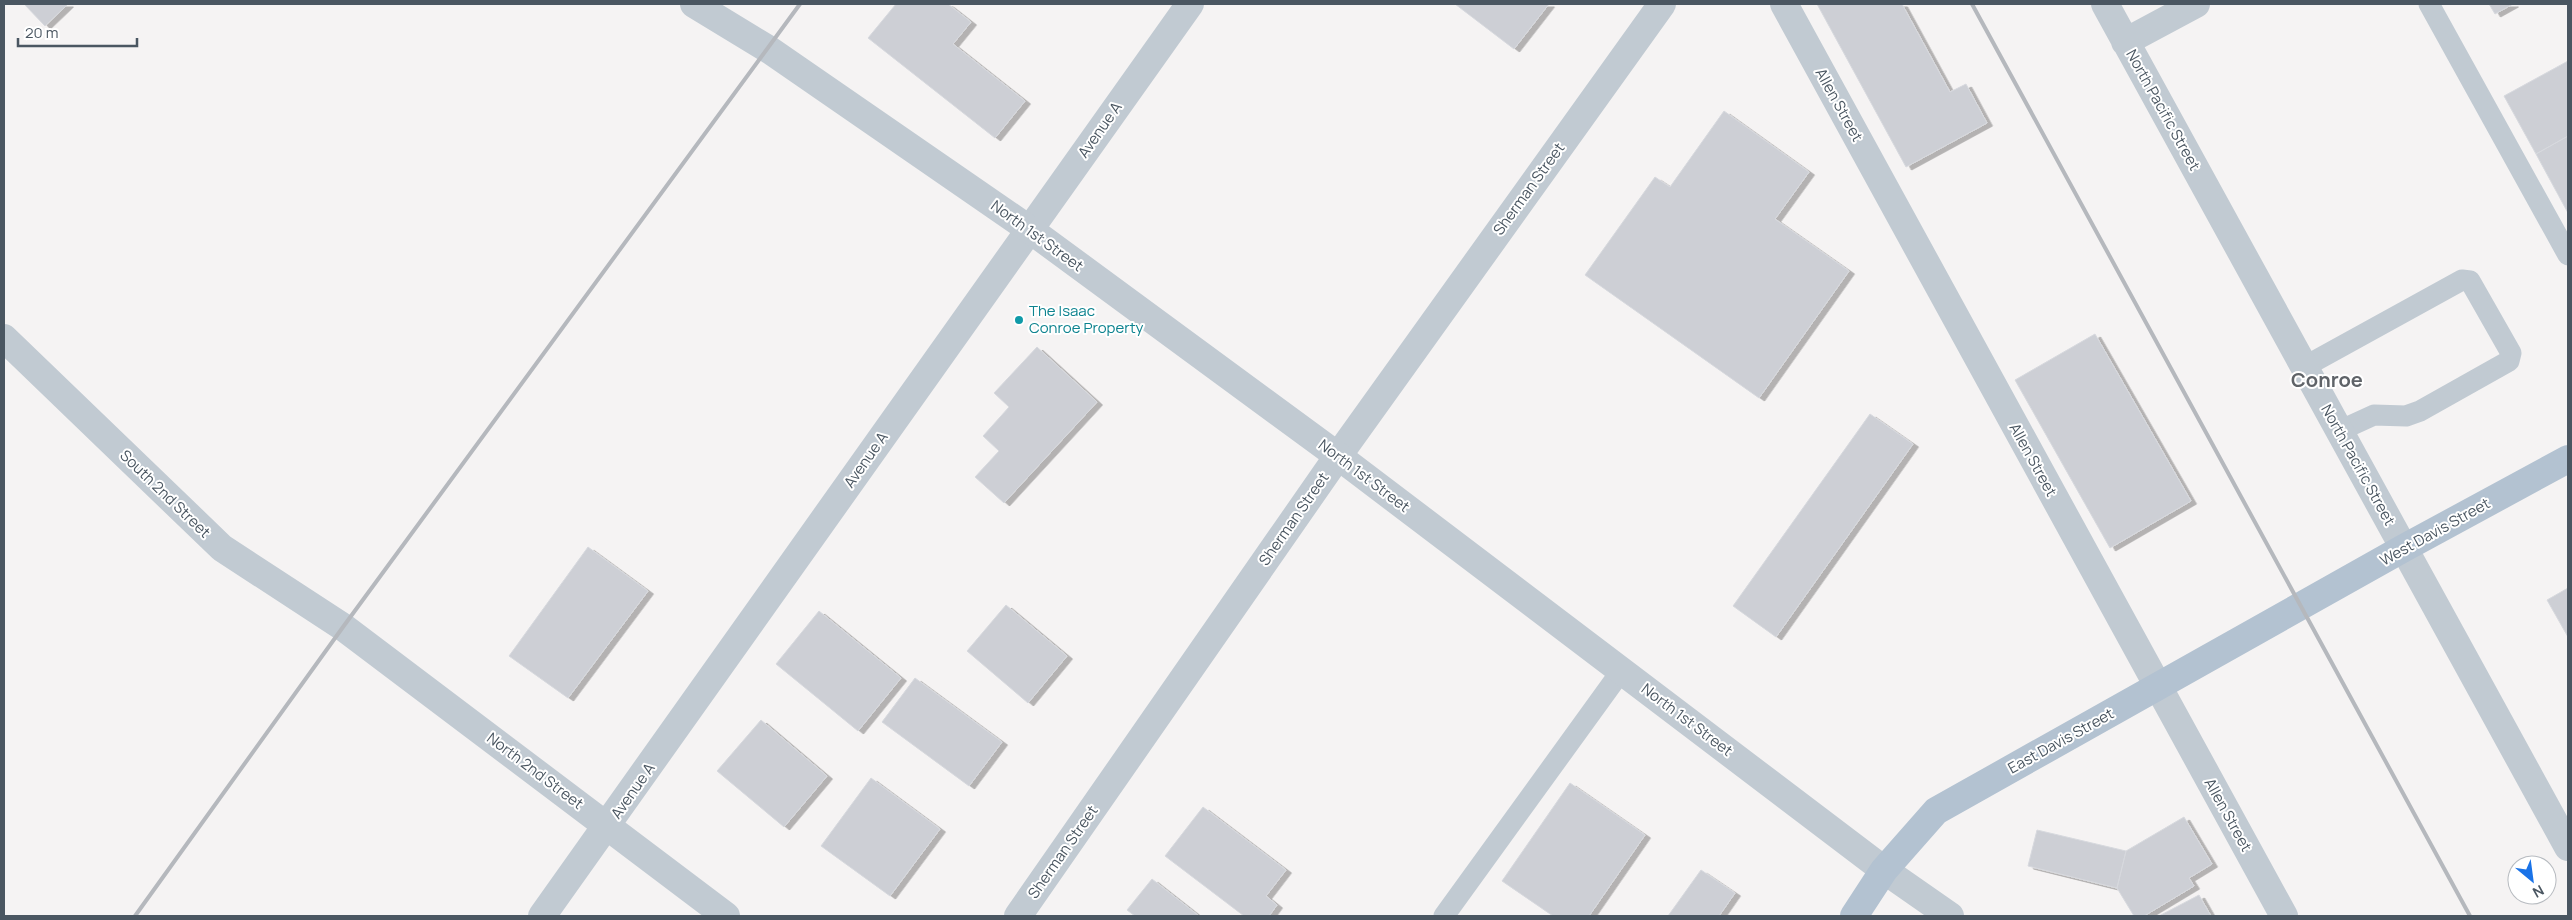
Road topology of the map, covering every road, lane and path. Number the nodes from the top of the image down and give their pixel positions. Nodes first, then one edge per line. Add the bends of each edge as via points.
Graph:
1 (694, 4) edge
2 (1190, 4) edge
3 (1662, 4) edge
4 (1784, 4) edge
5 (2105, 4) edge
6 (2196, 4) edge
7 (2429, 4) edge
8 (2125, 42) junction
9 (1030, 229) junction
10 (2568, 255) edge
11 (4, 338) edge
12 (2304, 367) junction
13 (2339, 431) junction
14 (1338, 456) junction
15 (2568, 459) edge
16 (2404, 548) junction
17 (2302, 606) joint
18 (343, 627) joint
19 (1622, 670) junction
20 (2157, 687) junction
21 (608, 826) junction
22 (2568, 847) edge
23 (1884, 870) junction
24 (542, 916) edge
25 (726, 916) edge
26 (1018, 916) edge
27 (1444, 916) edge
28 (1854, 916) edge
29 (1950, 916) edge
30 (2284, 916) edge

1 - 9 street, North 1st Street via 768,49
2 - 9 street, Avenue A
3 - 14 street, Sherman Street
4 - 20 street, Allen Street
5 - 8 street, North Pacific Street
6 - 8 street
7 - 10 lane
8 - 12 street, North Pacific Street
9 - 14 street, North 1st Street
9 - 21 street, Avenue A
11 - 18 street, South 2nd Street via 222,548
12 - 13 street, North Pacific Street
12 - 13 lane via 2462,280 2470,281 2511,353 2509,361 2420,411 2406,416 2374,415
13 - 16 street, North Pacific Street
14 - 19 street, North 1st Street
14 - 26 street, Sherman Street
15 - 16 main road, West Davis Street
16 - 17 main road, West Davis Street
16 - 22 street, North Pacific Street
17 - 20 main road, East Davis Street
18 - 21 street, North 2nd Street
19 - 23 street, North 1st Street
19 - 27 lane
20 - 23 main road, East Davis Street via 1936,811
20 - 30 street, Allen Street
21 - 24 street, Avenue A
21 - 25 street, North 2nd Street
23 - 28 main road, East Davis Street
23 - 29 street, North 1st Street

